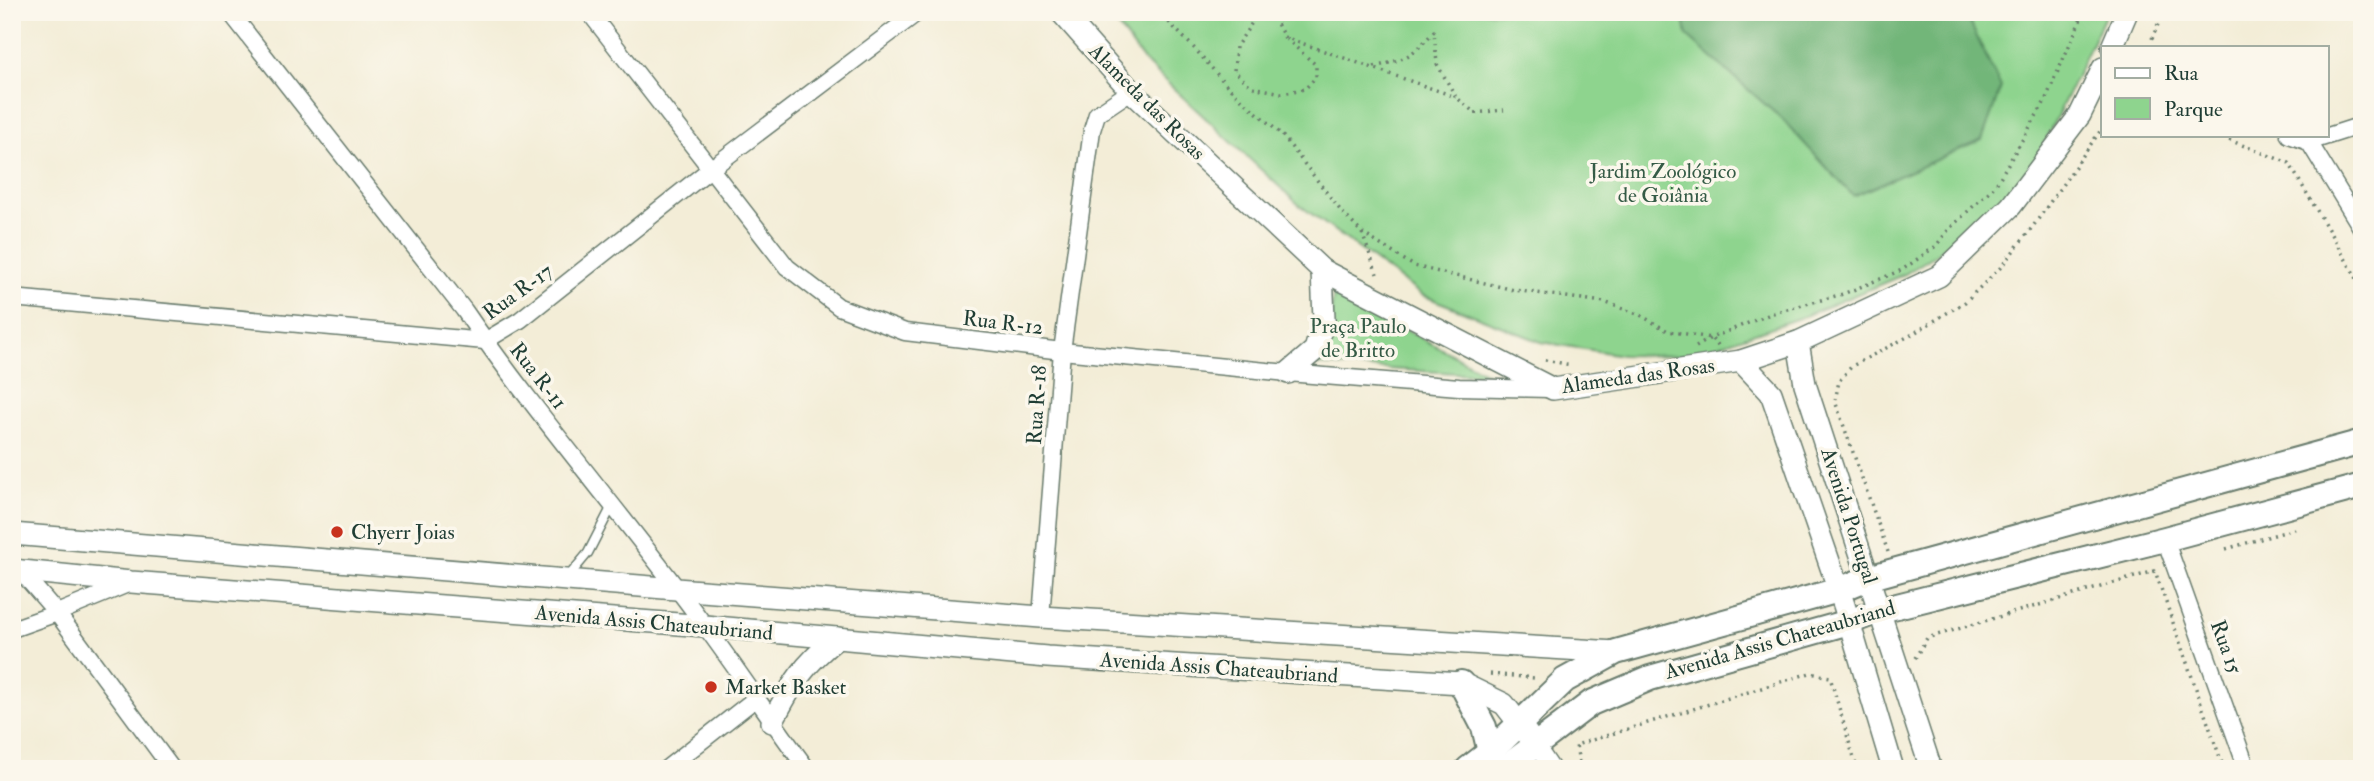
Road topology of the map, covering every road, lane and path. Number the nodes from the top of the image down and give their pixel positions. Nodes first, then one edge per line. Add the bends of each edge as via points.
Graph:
1 (230, 12) edge
2 (589, 12) edge
3 (918, 12) edge
4 (1061, 12) edge
5 (1159, 12) edge
6 (1226, 12) edge
7 (1253, 12) edge
8 (1259, 12) edge
9 (1271, 12) edge
10 (2084, 12) edge
11 (2127, 12) edge
12 (2163, 12) edge
13 (1284, 37) junction
14 (2152, 39) dead end
15 (2112, 46) edge
16 (1372, 68) junction
17 (2101, 72) edge
18 (1130, 91) junction
19 (1456, 97) junction
20 (1504, 110) dead end
21 (2362, 125) edge
22 (2101, 130) edge
23 (2219, 136) edge
24 (2292, 136) edge
25 (2328, 136) edge
26 (2328, 136) edge
27 (2309, 142) junction
28 (709, 170) junction
29 (2362, 229) edge
30 (1363, 233) junction
31 (1322, 270) junction
32 (1381, 283) dead end
33 (2362, 287) edge
34 (12, 298) edge
35 (1711, 338) junction
36 (485, 341) junction
37 (1798, 342) junction
38 (1696, 347) dead end
39 (1062, 351) junction
40 (1542, 359) dead end
41 (1735, 362) junction
42 (1575, 366) dead end
43 (1288, 373) junction
44 (1805, 384) junction
45 (1553, 389) junction
46 (1771, 393) junction
47 (2362, 442) edge
48 (2362, 485) edge
49 (612, 506) junction
50 (2300, 527) dead end
51 (12, 534) edge
52 (2165, 539) junction
53 (2226, 549) dead end
54 (1891, 561) dead end
55 (15, 567) edge
56 (1868, 578) junction
57 (566, 580) junction
58 (131, 582) junction
59 (676, 589) junction
60 (1839, 590) junction
61 (1881, 610) junction
62 (57, 613) junction
63 (1041, 617) junction
64 (1849, 622) junction
65 (705, 626) junction
66 (12, 629) edge
67 (837, 638) junction
68 (1927, 638) dead end
69 (1616, 652) junction
70 (1472, 679) junction
71 (1565, 680) junction
72 (755, 699) junction
73 (772, 722) junction
74 (1519, 724) junction
75 (1535, 744) junction
76 (1497, 760) edge
77 (172, 769) edge
78 (666, 769) edge
79 (807, 769) edge
80 (1468, 769) edge
81 (1552, 769) edge
82 (1580, 769) edge
83 (1857, 769) edge
84 (1893, 769) edge
85 (1931, 769) edge
86 (2224, 769) edge
87 (2248, 769) edge

1 - 36 street, Rua R-11
2 - 28 street, Rua R-12
3 - 28 street, Rua R-17
4 - 18 main road, Alameda das Rosas
5 - 30 path via 1230,89 1282,135
6 - 7 path
8 - 13 path via 1236,47 1234,71 1252,88 1282,93 1305,89 1316,77 1316,65
9 - 13 path
10 - 35 path via 2044,103 1995,186 1936,246 1902,270
11 - 15 main road
12 - 14 path
13 - 16 path
16 - 19 path
16 - 19 path via 1400,61 1434,31 1437,64
17 - 37 main road, Alameda das Rosas via 2080,115 2011,206 1939,276
18 - 31 main road, Alameda das Rosas
18 - 39 street, Rua R-18 via 1097,114 1092,130
19 - 20 path via 1475,113
21 - 25 street
22 - 54 path via 2034,225 1965,302 1852,366 1839,381 1835,401
23 - 33 path via 2289,163
24 - 27 street
26 - 27 street
27 - 29 street
28 - 36 street, Rua R-17 via 520,320
28 - 39 street, Rua R-12 via 787,267 839,307 905,332
30 - 32 path
30 - 35 path via 1415,266 1514,290 1604,302 1668,331
31 - 43 main road via 1324,318 1315,350
31 - 45 main road, Alameda das Rosas
34 - 36 street, Rua R-17
35 - 38 path
35 - 41 path
36 - 49 street, Rua R-11
37 - 41 main road, Alameda das Rosas
37 - 44 main road, Avenida Portugal
39 - 43 street, Rua R-12
39 - 63 street, Rua R-18
40 - 42 path
41 - 45 main road, Alameda das Rosas
41 - 46 main road, Avenida Portugal
43 - 45 street, Rua R-12 via 1459,387
44 - 46 main road
44 - 56 main road, Avenida Portugal
46 - 60 main road, Avenida Portugal
47 - 56 main road, Avenida Assis Chateaubriand
48 - 52 main road, Avenida Assis Chateaubriand
49 - 57 lane via 588,553
49 - 59 street, Rua R-11
50 - 53 path
51 - 57 main road, Avenida Assis Chateaubriand
52 - 61 main road, Avenida Assis Chateaubriand
52 - 87 street, Rua 15
55 - 58 main road, Avenida Assis Chateaubriand
55 - 62 street
56 - 60 main road, Avenida Assis Chateaubriand
56 - 61 main road, Avenida Portugal
57 - 59 main road, Avenida Assis Chateaubriand
58 - 62 street
58 - 65 main road, Avenida Assis Chateaubriand
59 - 63 main road, Avenida Assis Chateaubriand
59 - 65 street, Rua R-11
60 - 64 main road, Avenida Portugal
60 - 69 main road, Avenida Assis Chateaubriand
61 - 64 main road, Avenida Assis Chateaubriand
61 - 85 main road, Avenida Portugal
62 - 66 street
62 - 77 street
63 - 69 main road, Avenida Assis Chateaubriand
64 - 75 main road, Avenida Assis Chateaubriand via 1650,678 1591,704
64 - 84 main road, Avenida Portugal
65 - 67 main road, Avenida Assis Chateaubriand
65 - 72 street, Rua R-11
67 - 70 main road, Avenida Assis Chateaubriand via 1061,658
67 - 73 main road via 800,673
68 - 86 path via 2155,571
69 - 71 main road
70 - 71 path
70 - 74 main road, Avenida Assis Chateaubriand via 1504,704
70 - 76 main road
71 - 74 main road
72 - 73 street, Rua R-11
72 - 78 street
73 - 79 street, Rua R-11
74 - 75 main road, Avenida Assis Chateaubriand
74 - 76 main road
75 - 76 main road
75 - 81 street
76 - 80 main road
82 - 83 path via 1576,745 1810,673 1830,677

